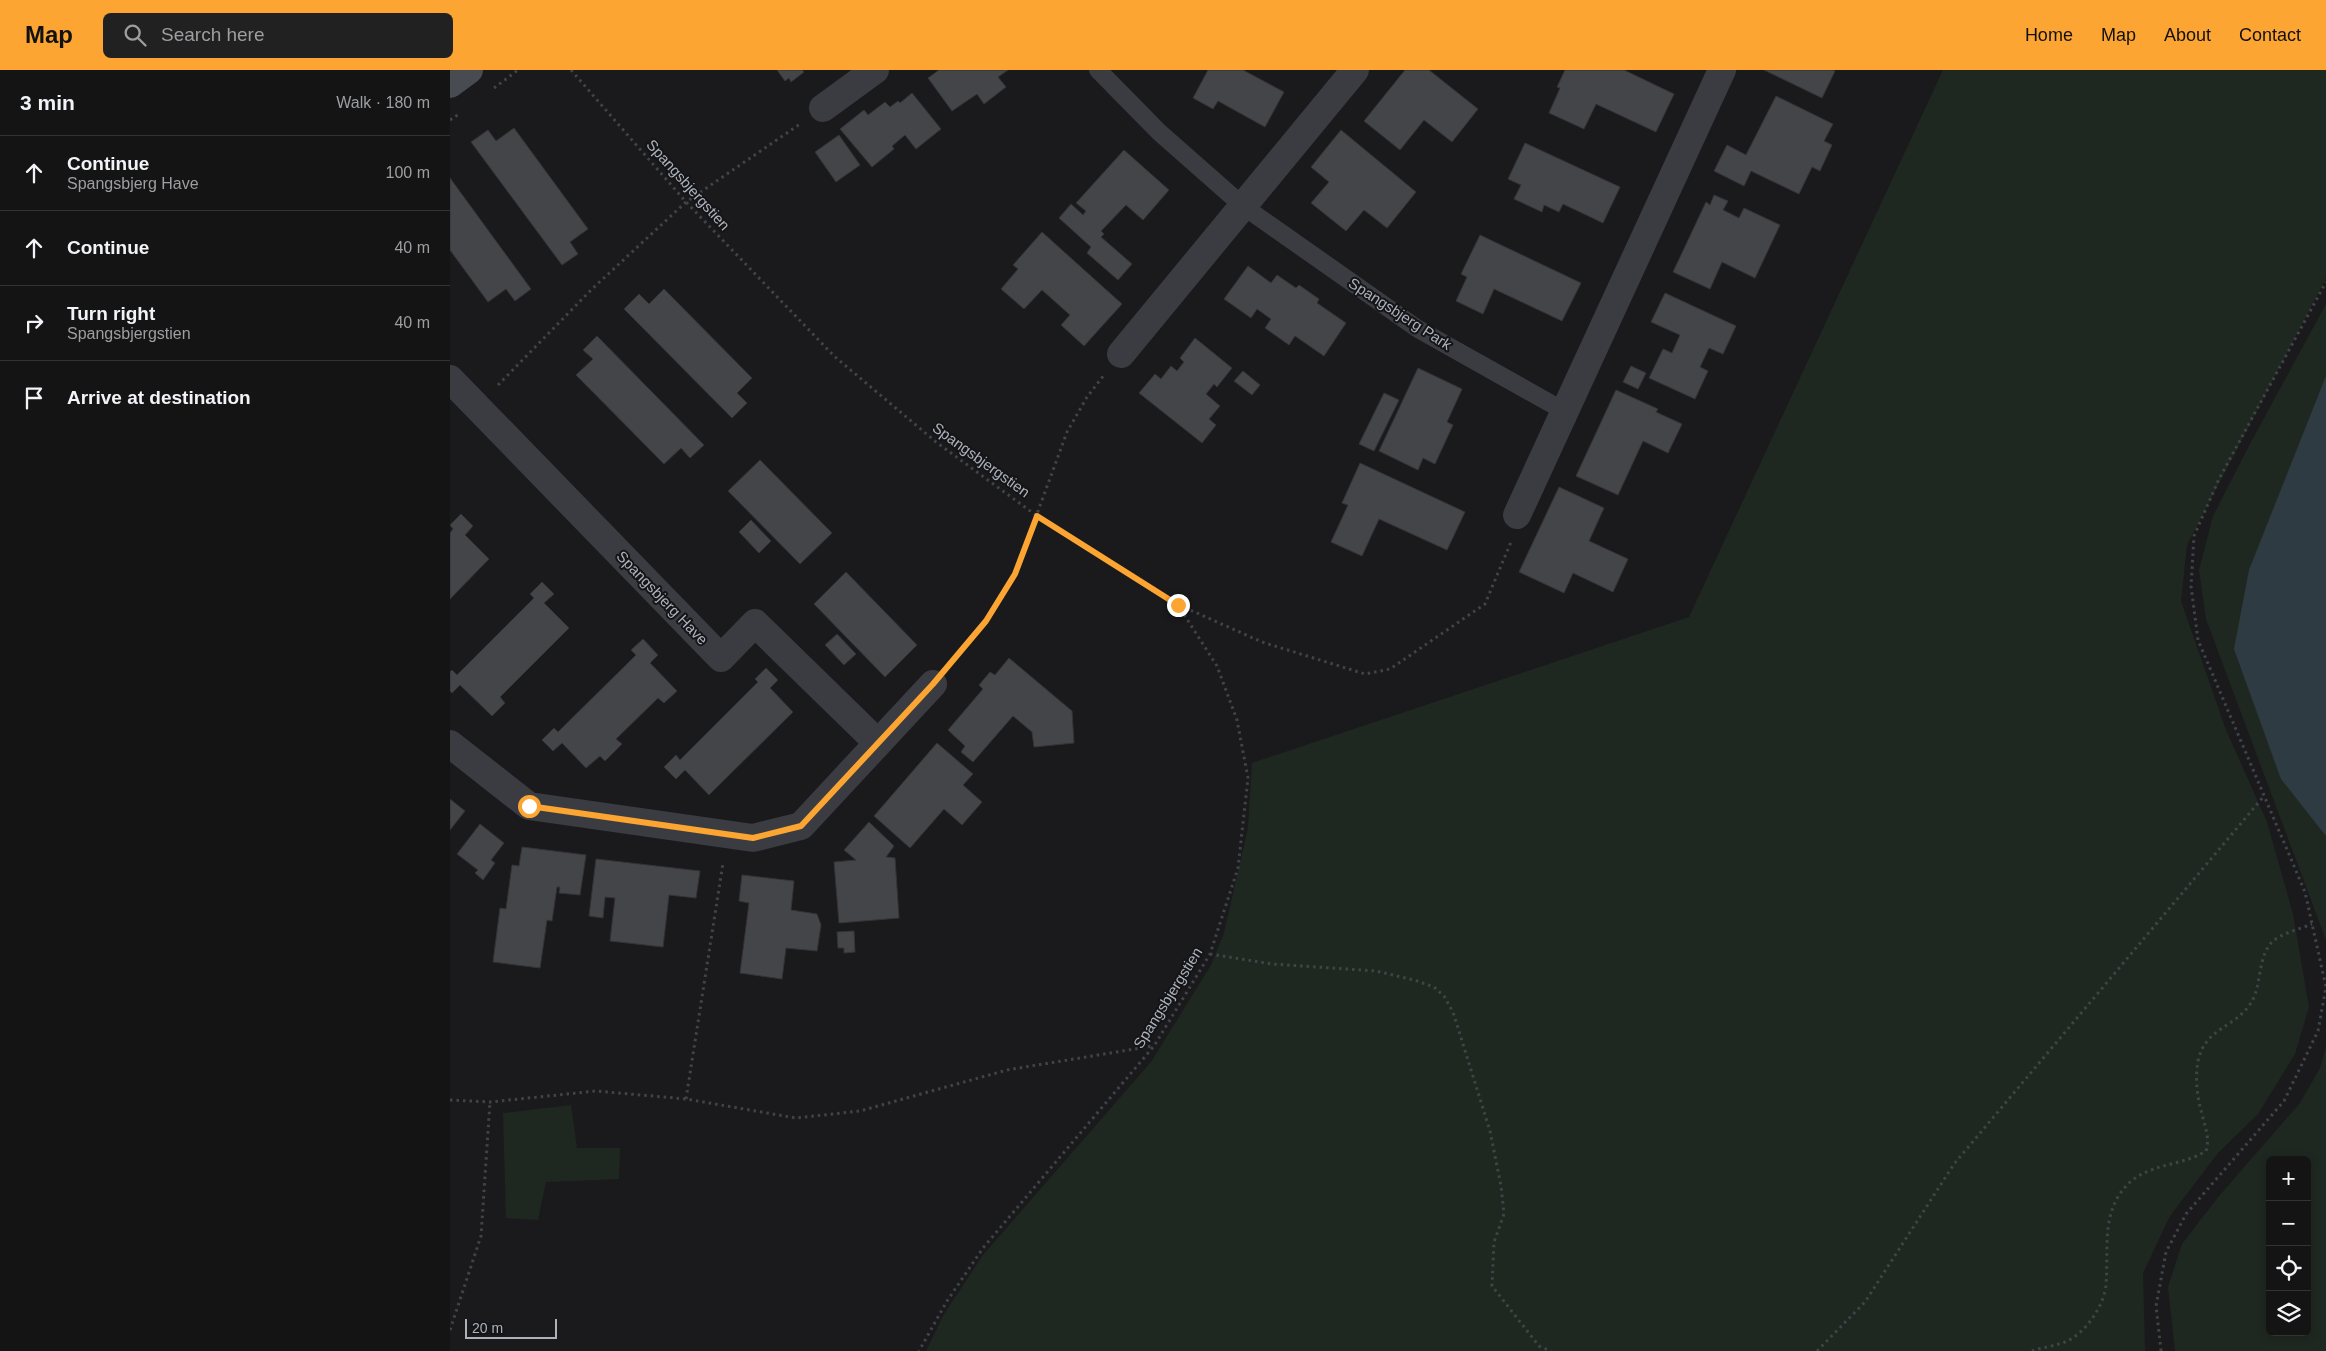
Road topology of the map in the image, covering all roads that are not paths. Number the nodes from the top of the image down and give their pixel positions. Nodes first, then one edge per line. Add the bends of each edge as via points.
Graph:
1 (469, 70) edge
2 (874, 70) edge
3 (1098, 70) edge
4 (1355, 70) edge
5 (1722, 70) edge
6 (450, 84) edge
7 (823, 108) road end
8 (1243, 206) junction
9 (1121, 354) road end
10 (450, 379) edge
11 (1564, 410) junction
12 (1517, 515) road end
13 (933, 684) road end
14 (878, 743) junction
15 (450, 744) edge

1 - 6 street
2 - 7 street
3 - 8 lane, Spangsbjerg Park via 1159,132
4 - 8 street
5 - 11 street
8 - 9 street
8 - 11 lane, Spangsbjerg Park via 1418,329
10 - 14 street, Spangsbjerg Have via 722,658 755,623
11 - 12 street
13 - 14 street
14 - 15 street via 801,826 753,838 529,806

